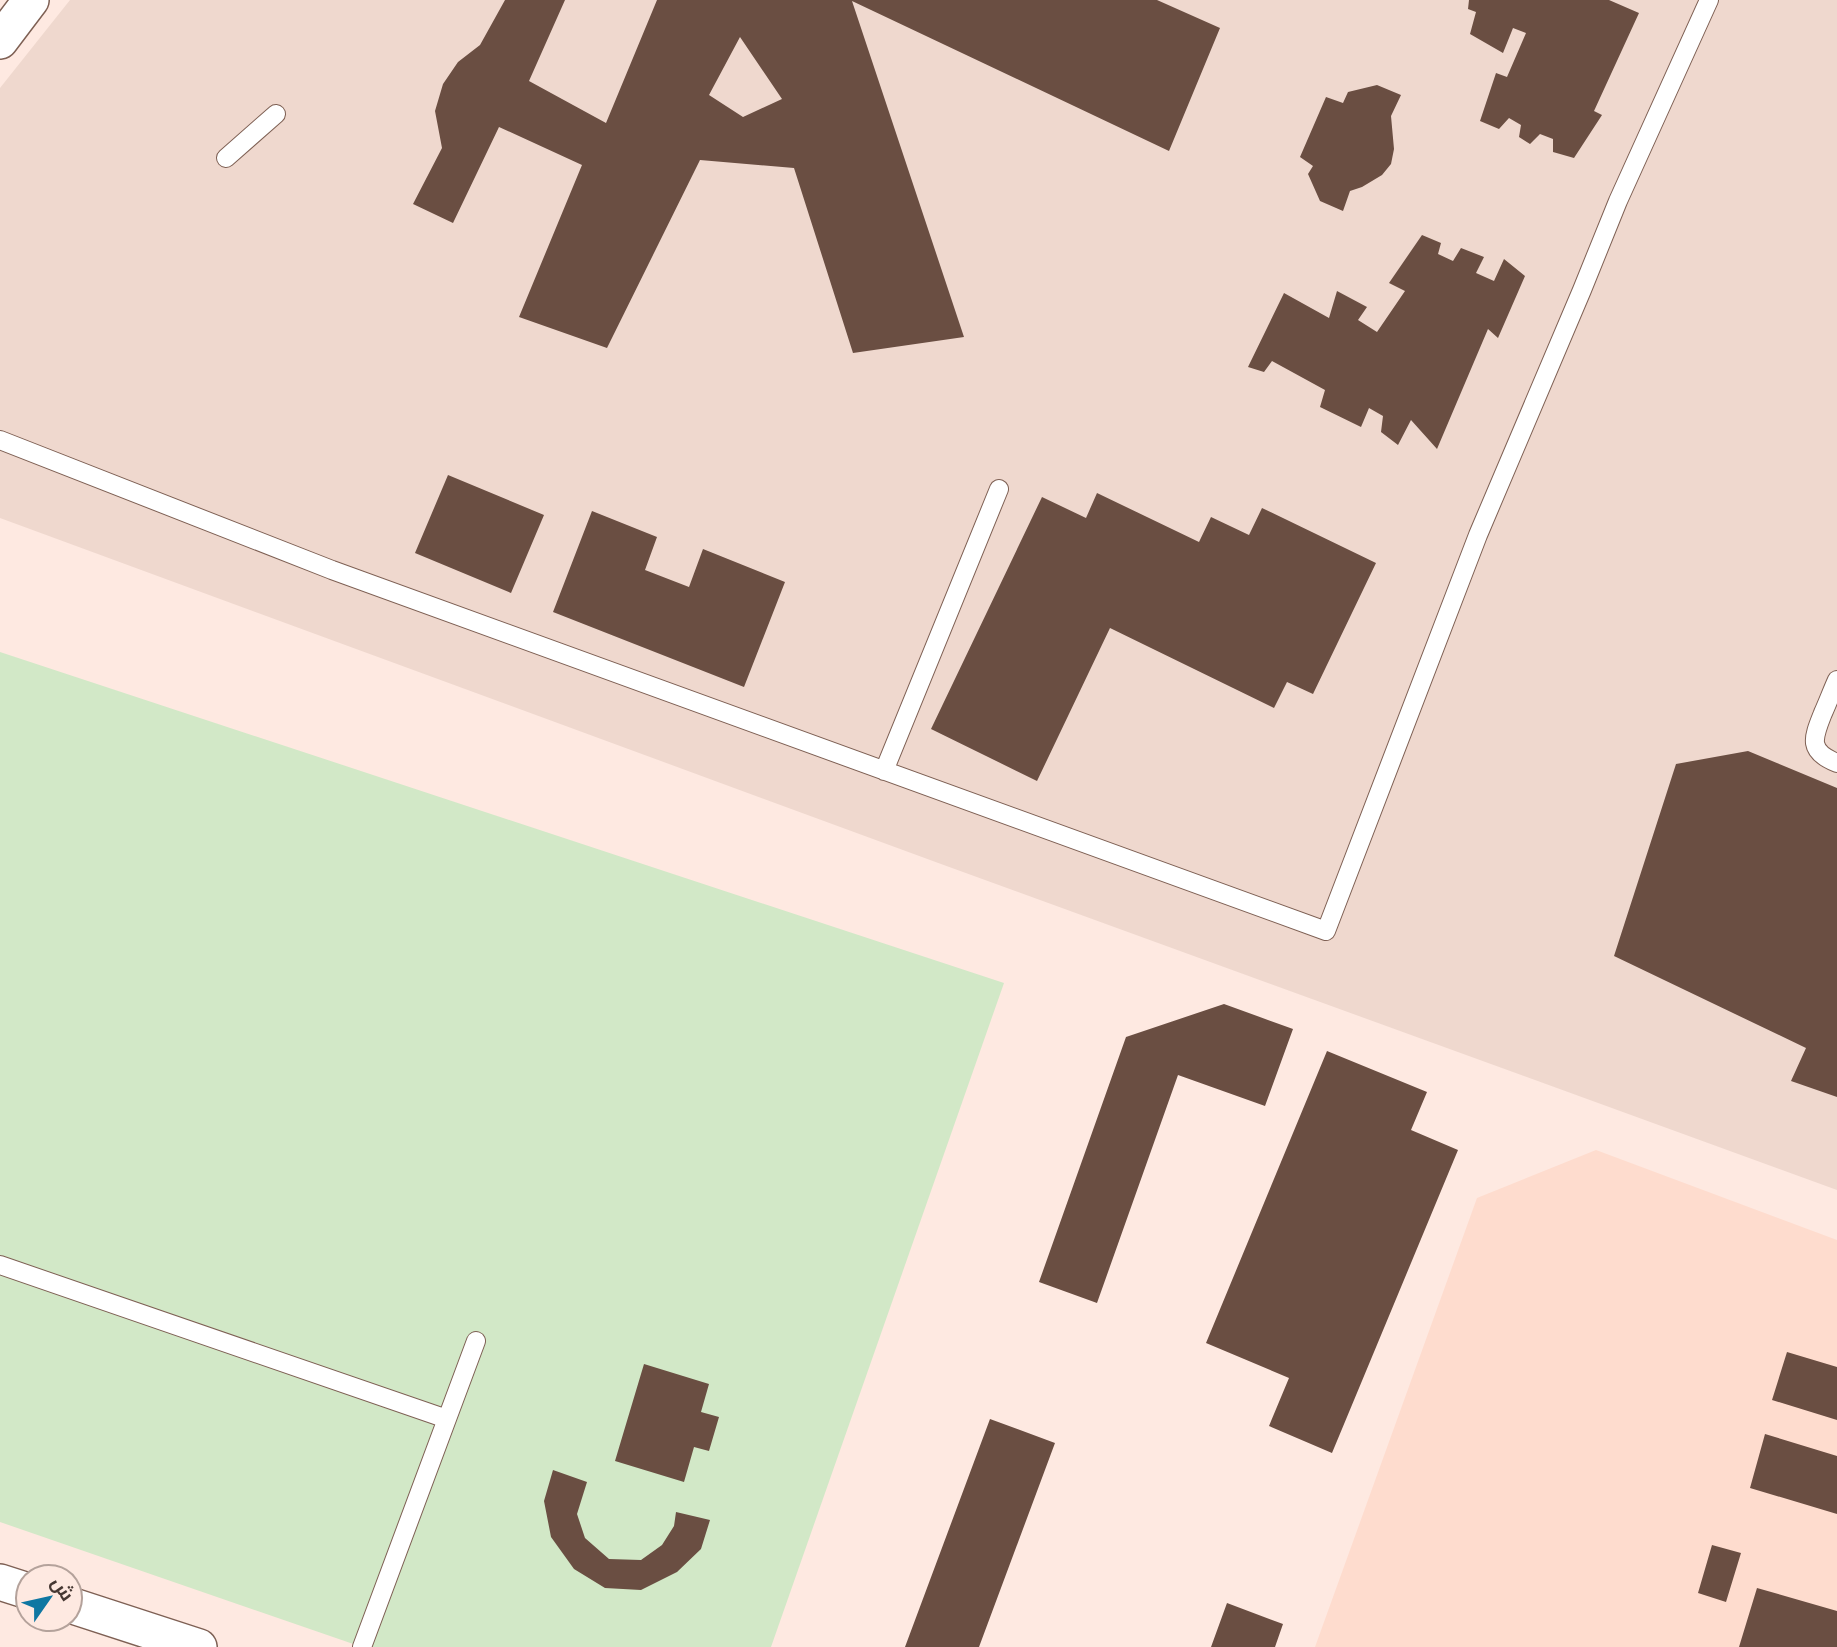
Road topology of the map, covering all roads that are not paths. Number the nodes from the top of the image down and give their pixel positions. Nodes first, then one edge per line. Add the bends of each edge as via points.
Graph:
1 (31, 0) edge
2 (1709, 0) edge
3 (0, 41) edge
4 (276, 114) dead end
5 (226, 158) dead end
6 (0, 440) edge
7 (999, 489) dead end
8 (1837, 680) edge
9 (1837, 763) edge
10 (884, 771) junction
11 (0, 1265) edge
12 (476, 1341) dead end
13 (447, 1419) junction
14 (84, 1610) edge
15 (199, 1647) edge
16 (362, 1647) edge

1 - 3 street
2 - 10 lane via 1618,201 1478,534 1326,931
4 - 5 lane
6 - 10 lane via 332,570
7 - 10 lane
8 - 9 lane via 1814,735 1824,758
11 - 13 lane
12 - 13 lane
13 - 16 lane
14 - 15 street

